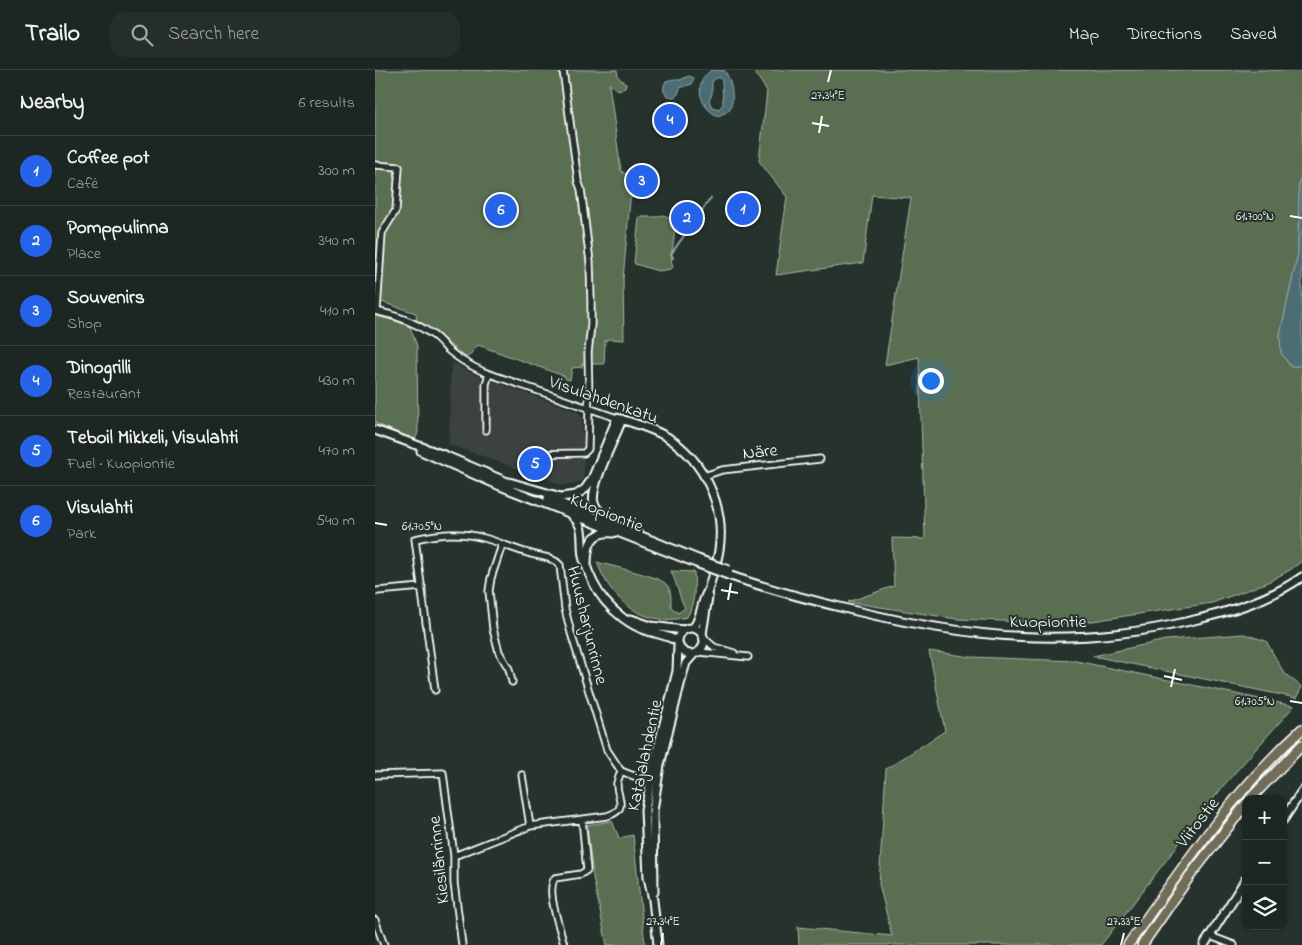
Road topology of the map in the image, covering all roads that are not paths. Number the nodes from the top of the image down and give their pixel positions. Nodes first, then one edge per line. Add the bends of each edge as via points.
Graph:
1 (563, 70) edge
2 (375, 165) edge
3 (377, 275) edge
4 (376, 311) edge
5 (489, 374) junction
6 (589, 407) junction
7 (620, 419) junction
8 (375, 430) edge
9 (487, 430) dead end
10 (392, 437) junction
11 (532, 454) dead end
12 (820, 459) dead end
13 (704, 476) junction
14 (509, 482) junction
15 (553, 507) junction
16 (651, 543) junction
17 (502, 545) junction
18 (587, 568) junction
19 (1302, 576) edge
20 (422, 587) junction
21 (708, 591) junction
22 (375, 592) edge
23 (617, 613) junction
24 (693, 628) junction
25 (684, 630) junction
26 (703, 636) junction
27 (678, 644) junction
28 (696, 653) junction
29 (512, 682) dead end
30 (435, 690) dead end
31 (1302, 730) edge
32 (1302, 745) edge
33 (621, 771) junction
34 (375, 775) edge
35 (522, 775) dead end
36 (654, 781) junction
37 (1302, 791) edge
38 (1254, 795) edge
39 (1242, 809) edge
40 (1287, 814) edge
41 (582, 819) junction
42 (529, 826) junction
43 (454, 856) junction
44 (1242, 885) edge
45 (375, 920) edge
46 (1210, 936) junction
47 (383, 945) edge
48 (462, 945) edge
49 (564, 945) edge
50 (658, 945) edge
51 (1128, 945) edge
52 (1142, 945) edge
53 (1204, 945) edge
54 (1234, 945) edge

1 - 6 street via 590,262
2 - 3 street via 399,167 396,210 382,232
3 - 4 street
4 - 5 street, Visulahdenkatu via 421,327 467,364
5 - 6 street, Visulahdenkatu
5 - 9 street via 486,384
6 - 7 street, Visulahdenkatu
6 - 11 street via 588,450 584,453
7 - 13 street, Visulahdenkatu via 667,437 684,451
7 - 14 street via 592,479 577,495 561,497
7 - 16 street via 593,493 594,502 602,514 627,525
8 - 10 street, Kuopiontie
10 - 14 street, Kuopiontie
10 - 15 street, Kuopiontie via 441,462
12 - 13 street, Näre via 722,470
13 - 21 street, Visulahdenkatu via 712,489 720,533
14 - 16 street, Kuopiontie
15 - 16 street, Kuopiontie
15 - 18 street via 578,523
16 - 18 street via 601,533 590,544
16 - 19 street, Kuopiontie, bridge via 788,594 885,618 945,630 1037,638 1100,636 1209,617 1257,602
17 - 20 street, Huusharjunrinne via 461,534 415,538
17 - 29 street via 489,592 493,629
17 - 33 street, Huusharjunrinne via 553,559 560,565 571,633 607,750
18 - 23 street via 601,595
20 - 22 street
20 - 30 street, Huusharjunrinne
21 - 24 street, Visulahdenkatu
21 - 26 street, Visulahdenkatu
23 - 25 street via 651,626
23 - 27 street via 634,626 671,637
24 - 25 street
24 - 26 street
25 - 27 street
26 - 28 street via 702,648
26 - 28 street via 714,647 748,657
27 - 28 street via 687,654
27 - 36 street, Katajalahdentie via 677,671
28 - 36 street, Katajalahdentie via 686,663
31 - 51 highway, Viitostie via 1250,782 1203,839
32 - 38 highway
33 - 36 street
33 - 41 street via 617,784 620,808 615,814
34 - 43 street, Kiesilänrinne via 443,773
35 - 42 street
36 - 50 street, Katajalahdentie via 645,810 648,877
37 - 40 street
39 - 52 highway, Viitostie
41 - 42 street
41 - 49 street via 587,870 555,878 552,882 552,898
42 - 43 street
43 - 48 street, Kiesilänrinne
44 - 46 street
45 - 47 street
46 - 53 street
46 - 54 street

